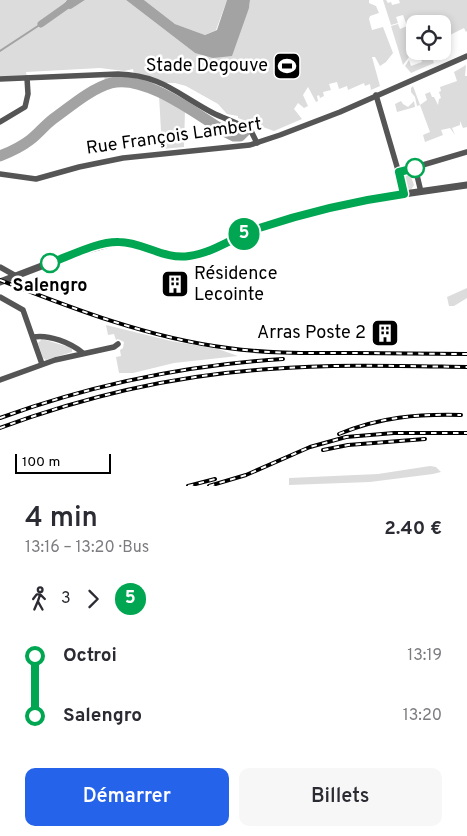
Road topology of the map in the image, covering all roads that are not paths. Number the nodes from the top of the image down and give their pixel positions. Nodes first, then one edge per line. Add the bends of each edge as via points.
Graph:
1 (467, 56) edge
2 (27, 78) junction
3 (1, 80) edge
4 (376, 95) junction
5 (0, 122) edge
6 (257, 143) junction
7 (467, 152) edge
8 (415, 168) junction
9 (399, 172) junction
10 (0, 174) edge
11 (467, 185) edge
12 (421, 192) junction
13 (404, 194) junction
14 (0, 267) edge
15 (16, 276) junction
16 (0, 282) edge
17 (0, 297) edge
18 (33, 337) junction
19 (118, 344) dead end
20 (83, 353) junction
21 (42, 364) junction
22 (0, 380) edge

1 - 4 street, Rue François Lambert
2 - 3 street
2 - 5 street via 25,107
2 - 6 street via 134,74 154,79 214,114 251,130
4 - 6 street, Rue François Lambert
4 - 9 street
6 - 10 street, Rue François Lambert via 123,158 36,178
7 - 8 street
8 - 9 street
8 - 12 street
9 - 13 street
11 - 12 street
12 - 13 street
13 - 15 street via 326,209 273,224 193,256 169,256 119,242 73,254
14 - 15 street
15 - 16 street
17 - 18 street via 22,310
18 - 20 street via 74,346
18 - 21 street
19 - 20 street
20 - 21 street
21 - 22 street

